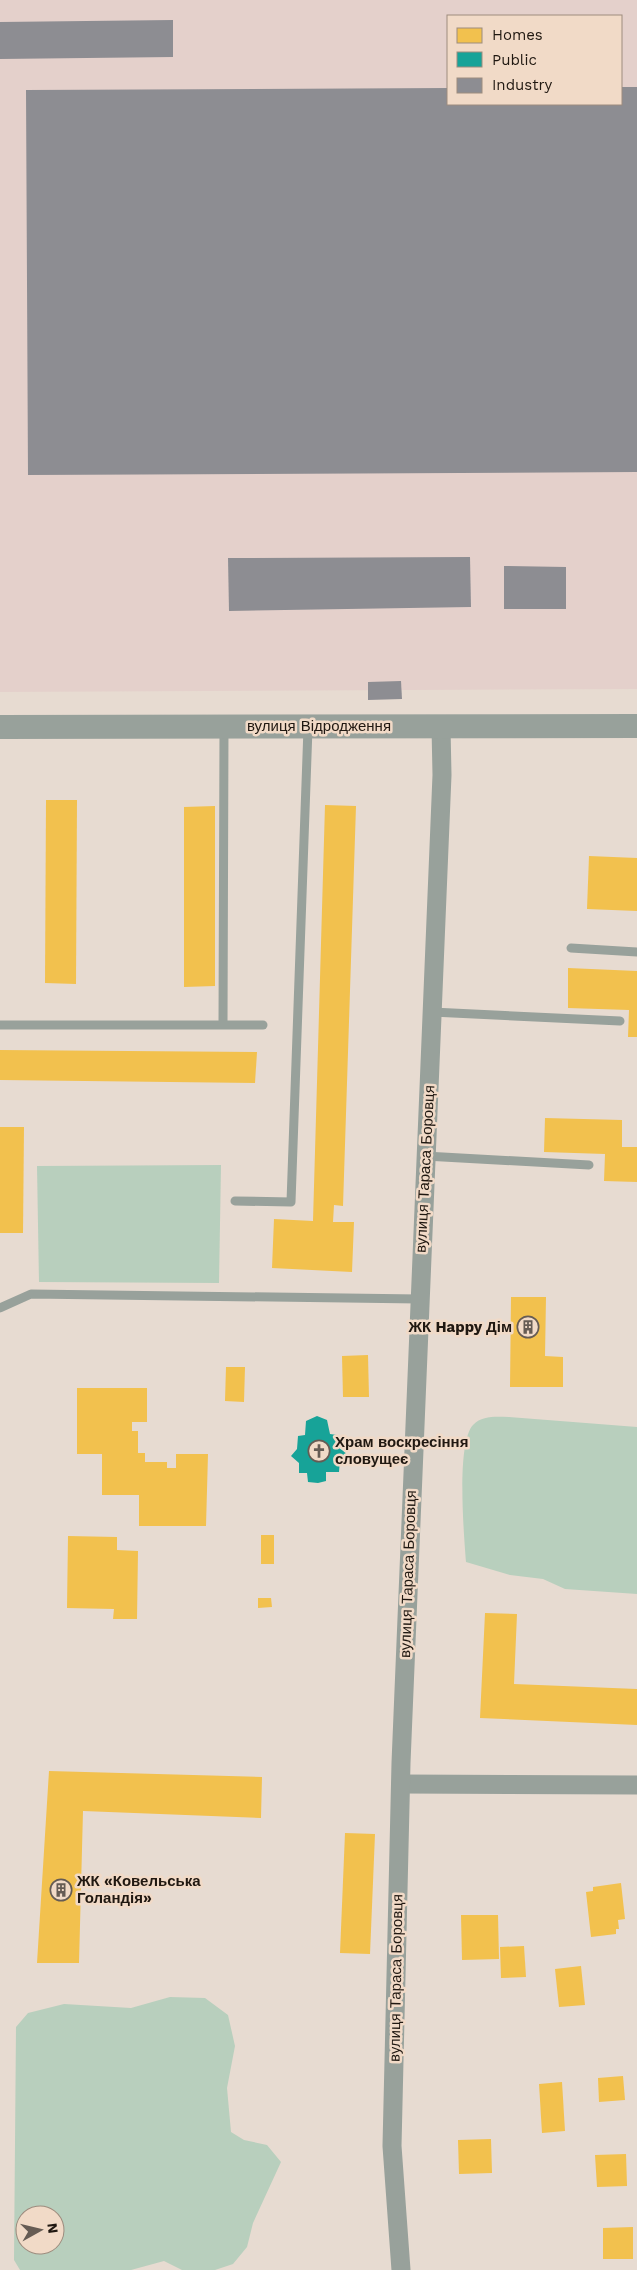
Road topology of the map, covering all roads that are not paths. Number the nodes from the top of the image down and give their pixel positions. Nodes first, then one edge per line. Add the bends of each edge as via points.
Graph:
1 (224, 725) junction
2 (308, 725) junction
3 (637, 726) edge
4 (0, 727) edge
5 (441, 727) junction
6 (572, 948) dead end
7 (637, 952) edge
8 (432, 1012) junction
9 (620, 1020) dead end
10 (223, 1024) junction
11 (263, 1024) dead end
12 (0, 1025) edge
13 (425, 1156) junction
14 (589, 1165) dead end
15 (235, 1202) dead end
16 (419, 1299) junction
17 (0, 1308) edge
18 (401, 1784) junction
19 (637, 1785) edge
20 (401, 2270) edge

1 - 2 street, вулиця Відродження
1 - 4 street, вулиця Відродження
1 - 10 lane
2 - 5 street, вулиця Відродження
2 - 15 lane via 290,1202
3 - 5 street, вулиця Відродження
5 - 8 street, вулиця Тараса Боровця via 442,775
6 - 7 lane
8 - 9 lane
8 - 13 street, вулиця Тараса Боровця
10 - 11 lane
10 - 12 lane
13 - 14 lane
13 - 16 street, вулиця Тараса Боровця
16 - 17 lane via 31,1294
16 - 18 street, вулиця Тараса Боровця
18 - 19 street
18 - 20 street, вулиця Тараса Боровця via 392,2146

